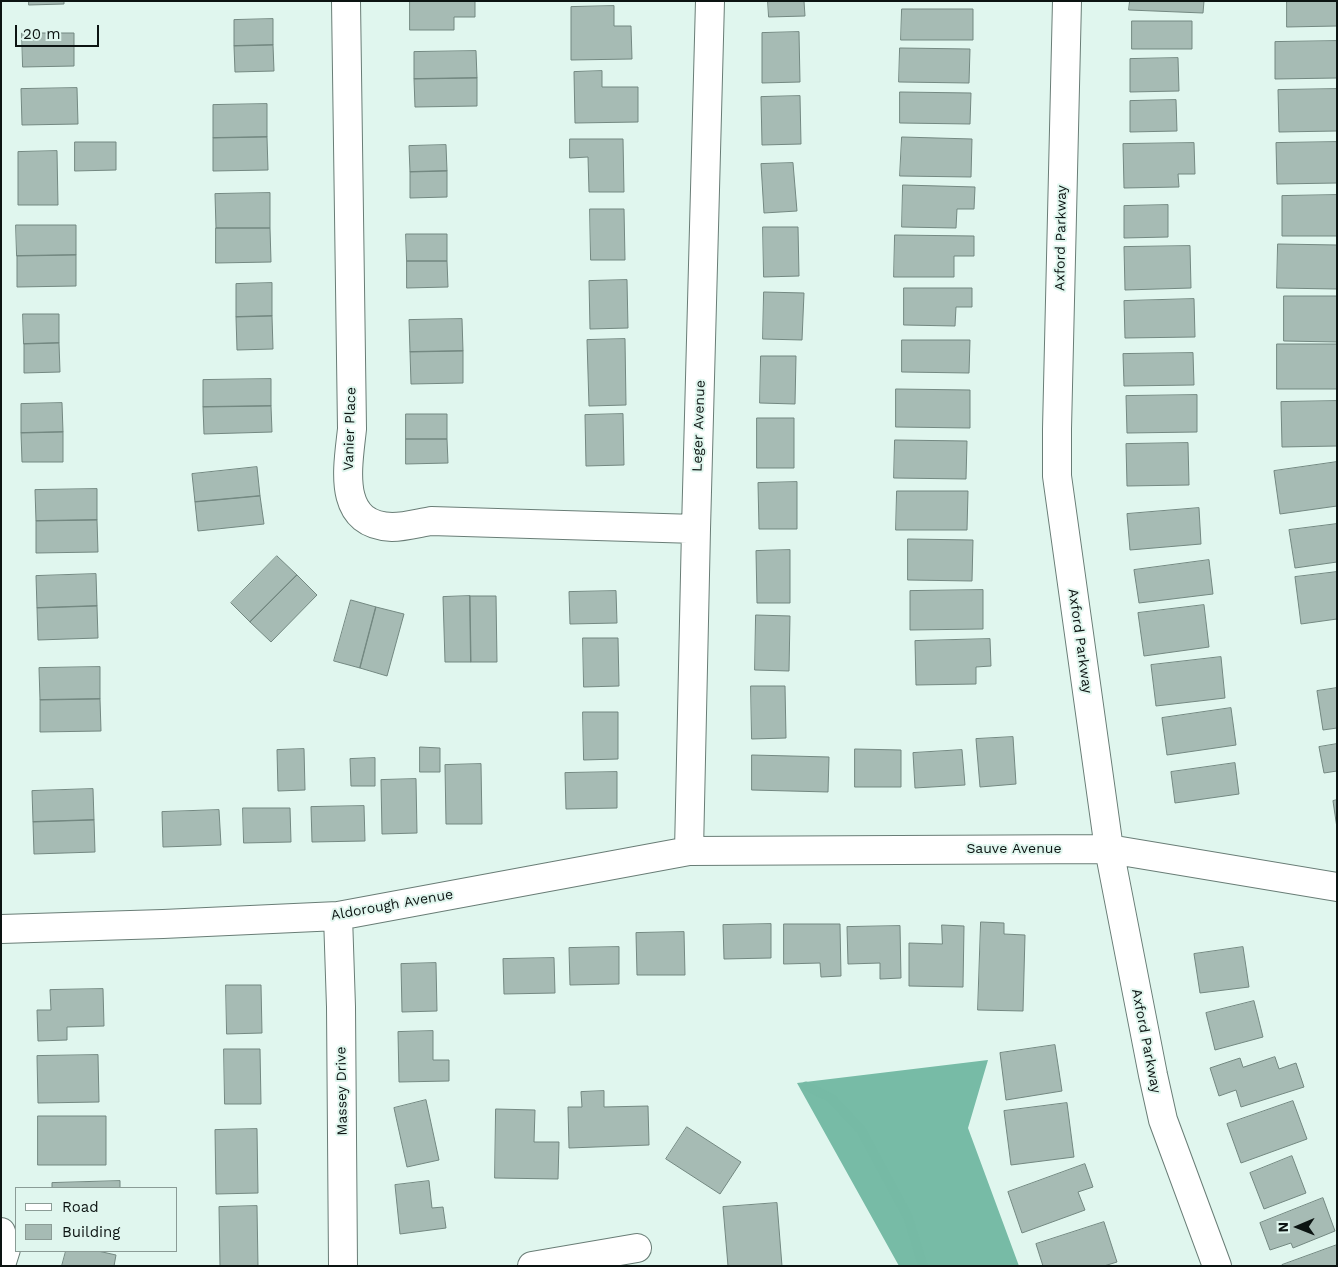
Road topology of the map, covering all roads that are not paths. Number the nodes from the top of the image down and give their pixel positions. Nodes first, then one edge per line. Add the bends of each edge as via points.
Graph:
1 (346, 1) edge
2 (710, 1) edge
3 (1067, 1) edge
4 (696, 529) junction
5 (1109, 849) junction
6 (689, 851) junction
7 (1337, 888) edge
8 (338, 916) junction
9 (1, 929) edge
10 (1, 1232) edge
11 (637, 1248) dead end
12 (1, 1265) edge
13 (343, 1266) edge
14 (532, 1266) edge
15 (1218, 1266) edge

1 - 4 street, Vanier Place via 352,429 348,472 349,494 358,514 374,524 393,527 431,521
2 - 4 street, Leger Avenue
3 - 5 street, Axford Parkway via 1058,476
4 - 6 street, Leger Avenue
5 - 6 street, Sauve Avenue
5 - 7 street, Sauve Avenue
5 - 15 street, Axford Parkway via 1163,1120
6 - 8 street, Aldorough Avenue
8 - 9 street, Aldorough Avenue
8 - 13 street, Massey Drive
10 - 12 street via 6,1249
11 - 14 street

